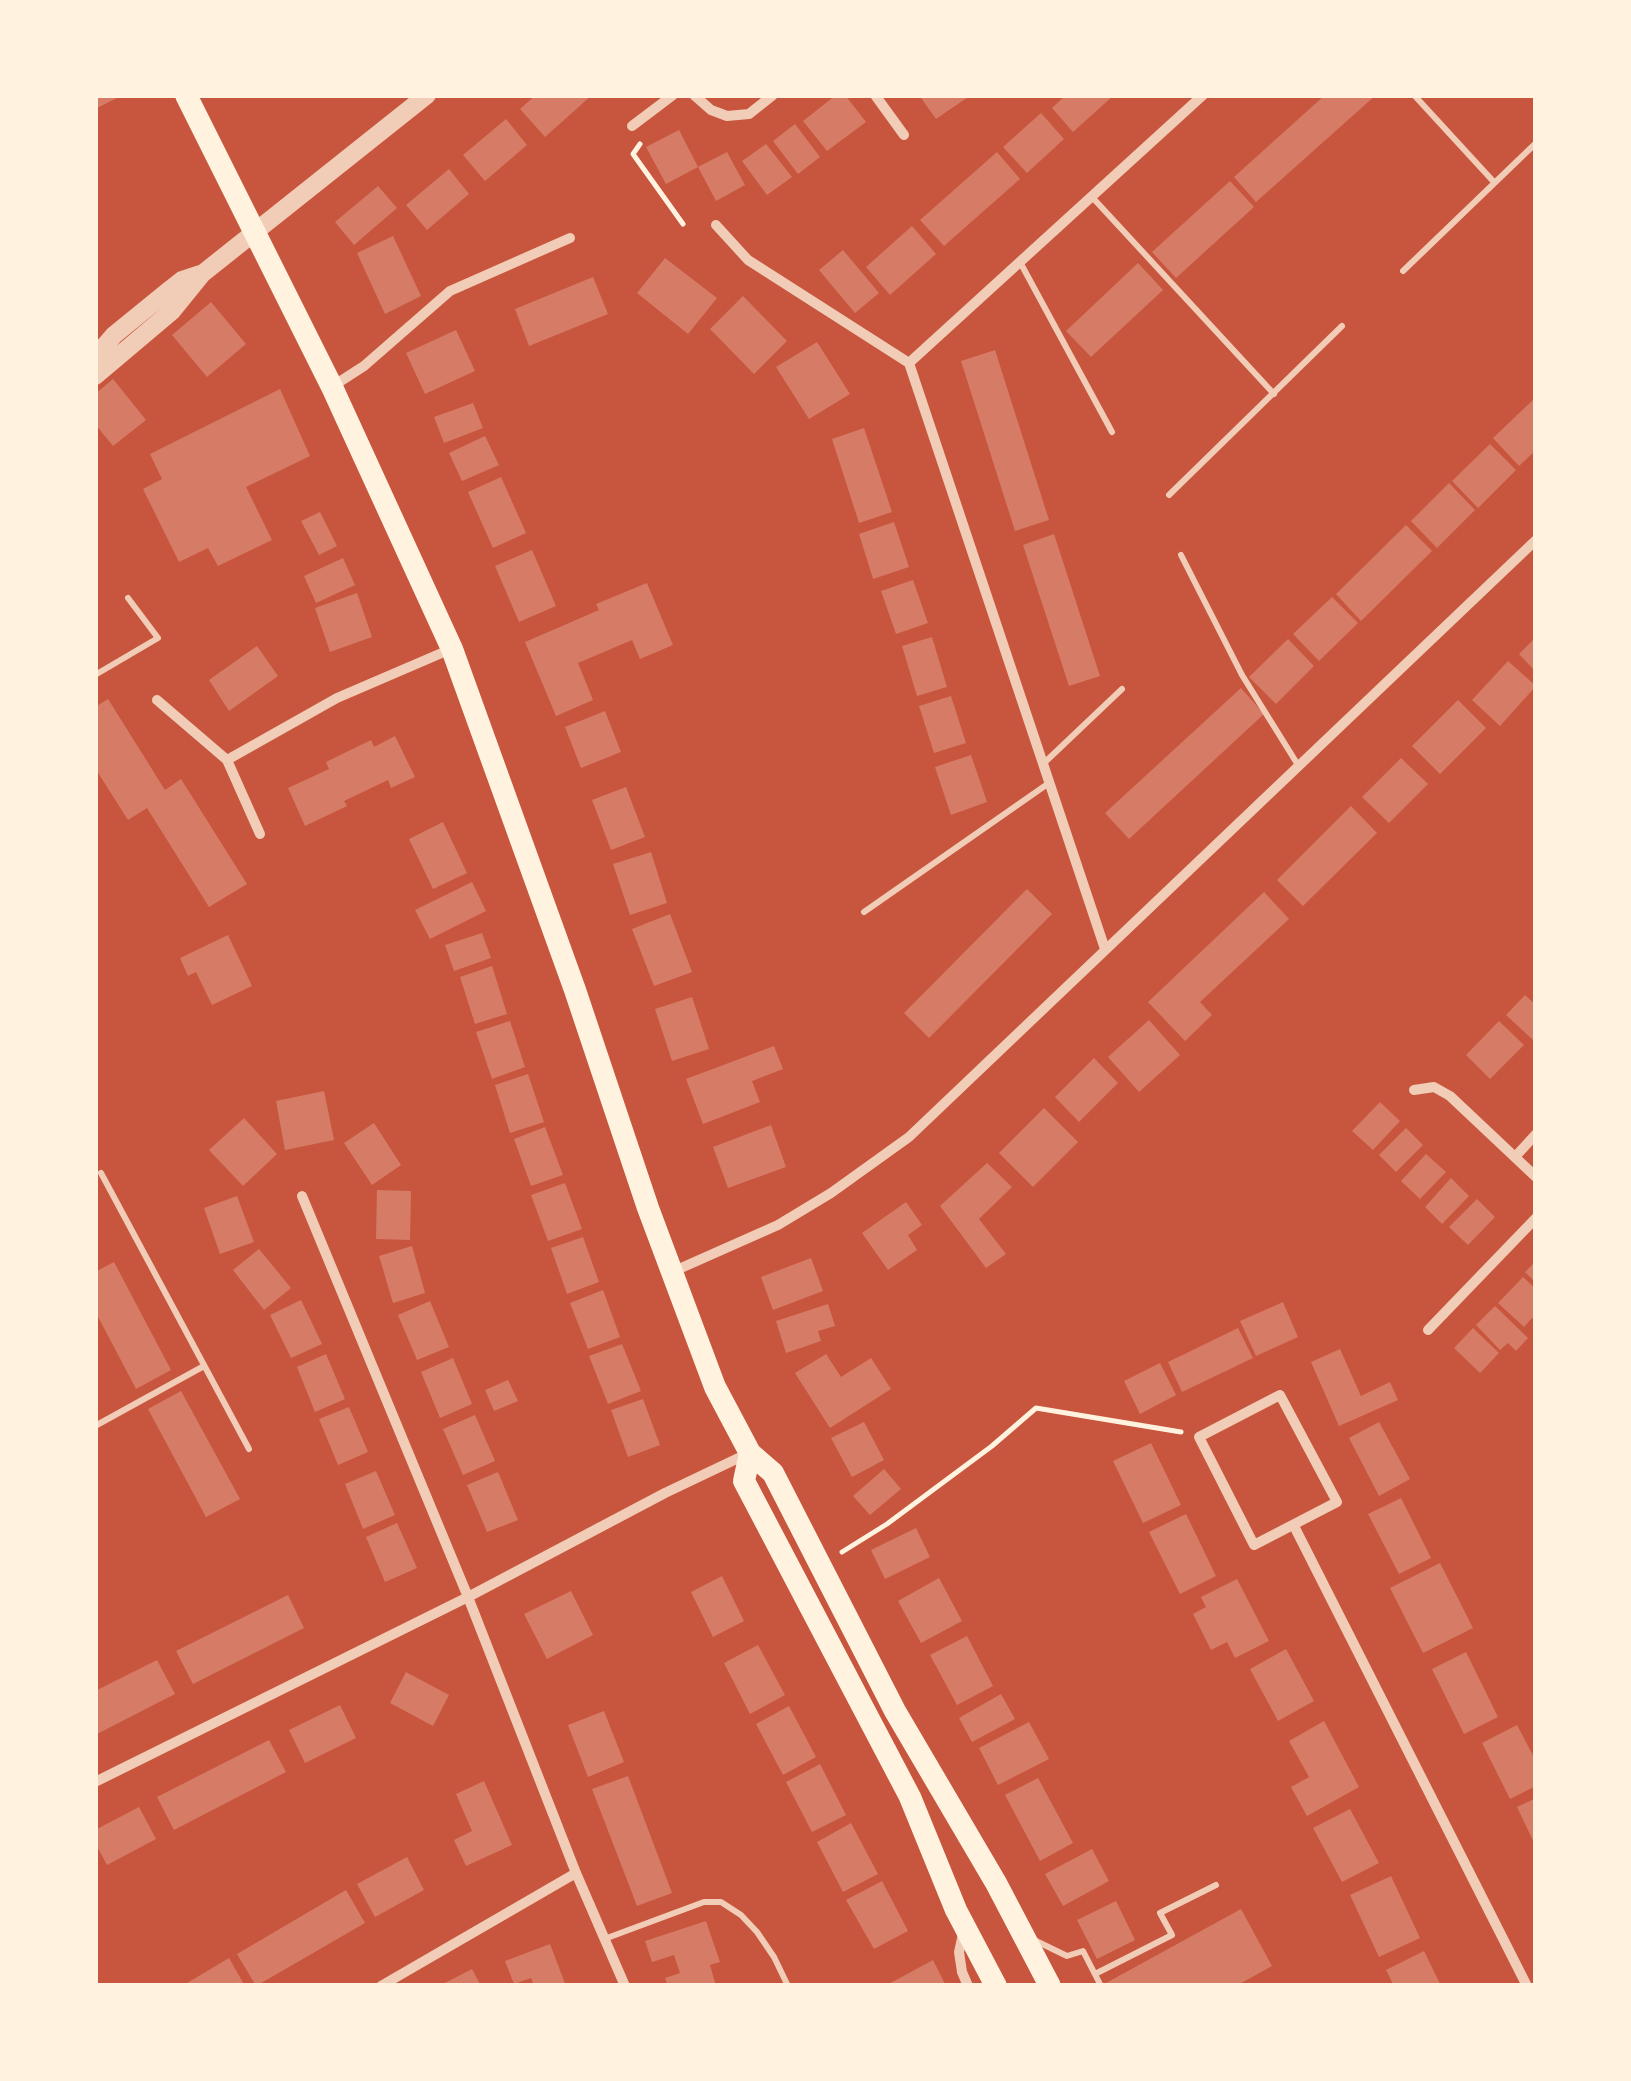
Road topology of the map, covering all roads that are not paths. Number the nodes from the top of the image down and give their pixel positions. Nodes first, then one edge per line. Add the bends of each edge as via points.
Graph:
1 (186, 95) edge
2 (426, 95) edge
3 (674, 95) edge
4 (694, 95) edge
5 (772, 95) edge
6 (874, 95) edge
7 (1203, 95) edge
8 (1414, 95) edge
9 (632, 126) dead end
10 (904, 135) dead end
11 (1536, 143) edge
12 (1493, 181) junction
13 (1092, 196) junction
14 (716, 225) dead end
15 (256, 233) junction
16 (570, 238) dead end
17 (1020, 262) junction
18 (1403, 270) dead end
19 (202, 274) junction
20 (1342, 326) dead end
21 (95, 356) edge
22 (909, 362) junction
23 (95, 376) edge
24 (332, 387) junction
25 (1274, 394) junction
26 (1112, 432) dead end
27 (1169, 495) dead end
28 (1536, 540) edge
29 (1181, 554) dead end
30 (128, 598) dead end
31 (452, 649) junction
32 (95, 675) edge
33 (1122, 689) dead end
34 (157, 700) dead end
35 (227, 760) junction
36 (1043, 765) junction
37 (1298, 765) junction
38 (1049, 783) junction
39 (260, 834) dead end
40 (864, 912) dead end
41 (1105, 949) junction
42 (1414, 1090) dead end
43 (1536, 1134) edge
44 (1515, 1156) junction
45 (101, 1173) dead end
46 (1536, 1177) edge
47 (302, 1196) dead end
48 (1536, 1218) edge
49 (672, 1273) junction
50 (1428, 1330) dead end
51 (204, 1366) junction
52 (95, 1426) edge
53 (249, 1449) dead end
54 (750, 1453) junction
55 (1294, 1526) junction
56 (468, 1597) junction
57 (95, 1782) edge
58 (576, 1873) junction
59 (1216, 1886) dead end
60 (964, 1926) junction
61 (606, 1938) junction
62 (1026, 1938) junction
63 (1095, 1974) junction
64 (380, 1986) edge
65 (625, 1986) edge
66 (788, 1986) edge
67 (968, 1986) edge
68 (996, 1986) edge
69 (1050, 1986) edge
70 (1101, 1986) edge
71 (1526, 1986) edge

1 - 15 main road
2 - 15 street
3 - 9 street
4 - 5 street via 728,116 749,114
6 - 10 street
7 - 13 street
8 - 12 lane
11 - 12 lane
12 - 18 lane
13 - 17 street
13 - 25 lane
14 - 22 street via 748,260
15 - 19 street
15 - 24 main road
16 - 24 street via 450,291
17 - 22 street
17 - 26 lane
19 - 21 street via 182,280
19 - 23 street via 172,311
20 - 25 lane
22 - 36 street
24 - 31 main road
25 - 27 lane
28 - 37 street
29 - 37 lane via 1242,675
30 - 32 lane via 158,638
31 - 35 street via 337,698
31 - 49 main road
33 - 36 lane
34 - 35 street
35 - 39 street
36 - 38 street
37 - 41 street
38 - 40 lane
38 - 41 street
41 - 49 street via 896,1146 778,1225
42 - 44 street via 1434,1087 1450,1096
43 - 44 street
44 - 46 street
45 - 51 lane
47 - 56 street
48 - 50 street
49 - 54 main road via 715,1387
51 - 52 lane
51 - 53 lane
54 - 56 street
54 - 60 main road via 744,1481 910,1797
54 - 62 main road via 774,1473 895,1711
55 - 55 street via 1254,1545 1199,1437 1280,1395 1336,1502
55 - 71 street
56 - 57 street
56 - 58 street
58 - 61 street
58 - 64 street
59 - 63 lane via 1160,1913 1172,1935
60 - 67 street via 960,1952
60 - 68 main road
61 - 65 street
61 - 66 lane via 704,1902 721,1902 757,1932
62 - 63 lane via 1067,1956 1083,1951
62 - 69 main road
63 - 70 lane

